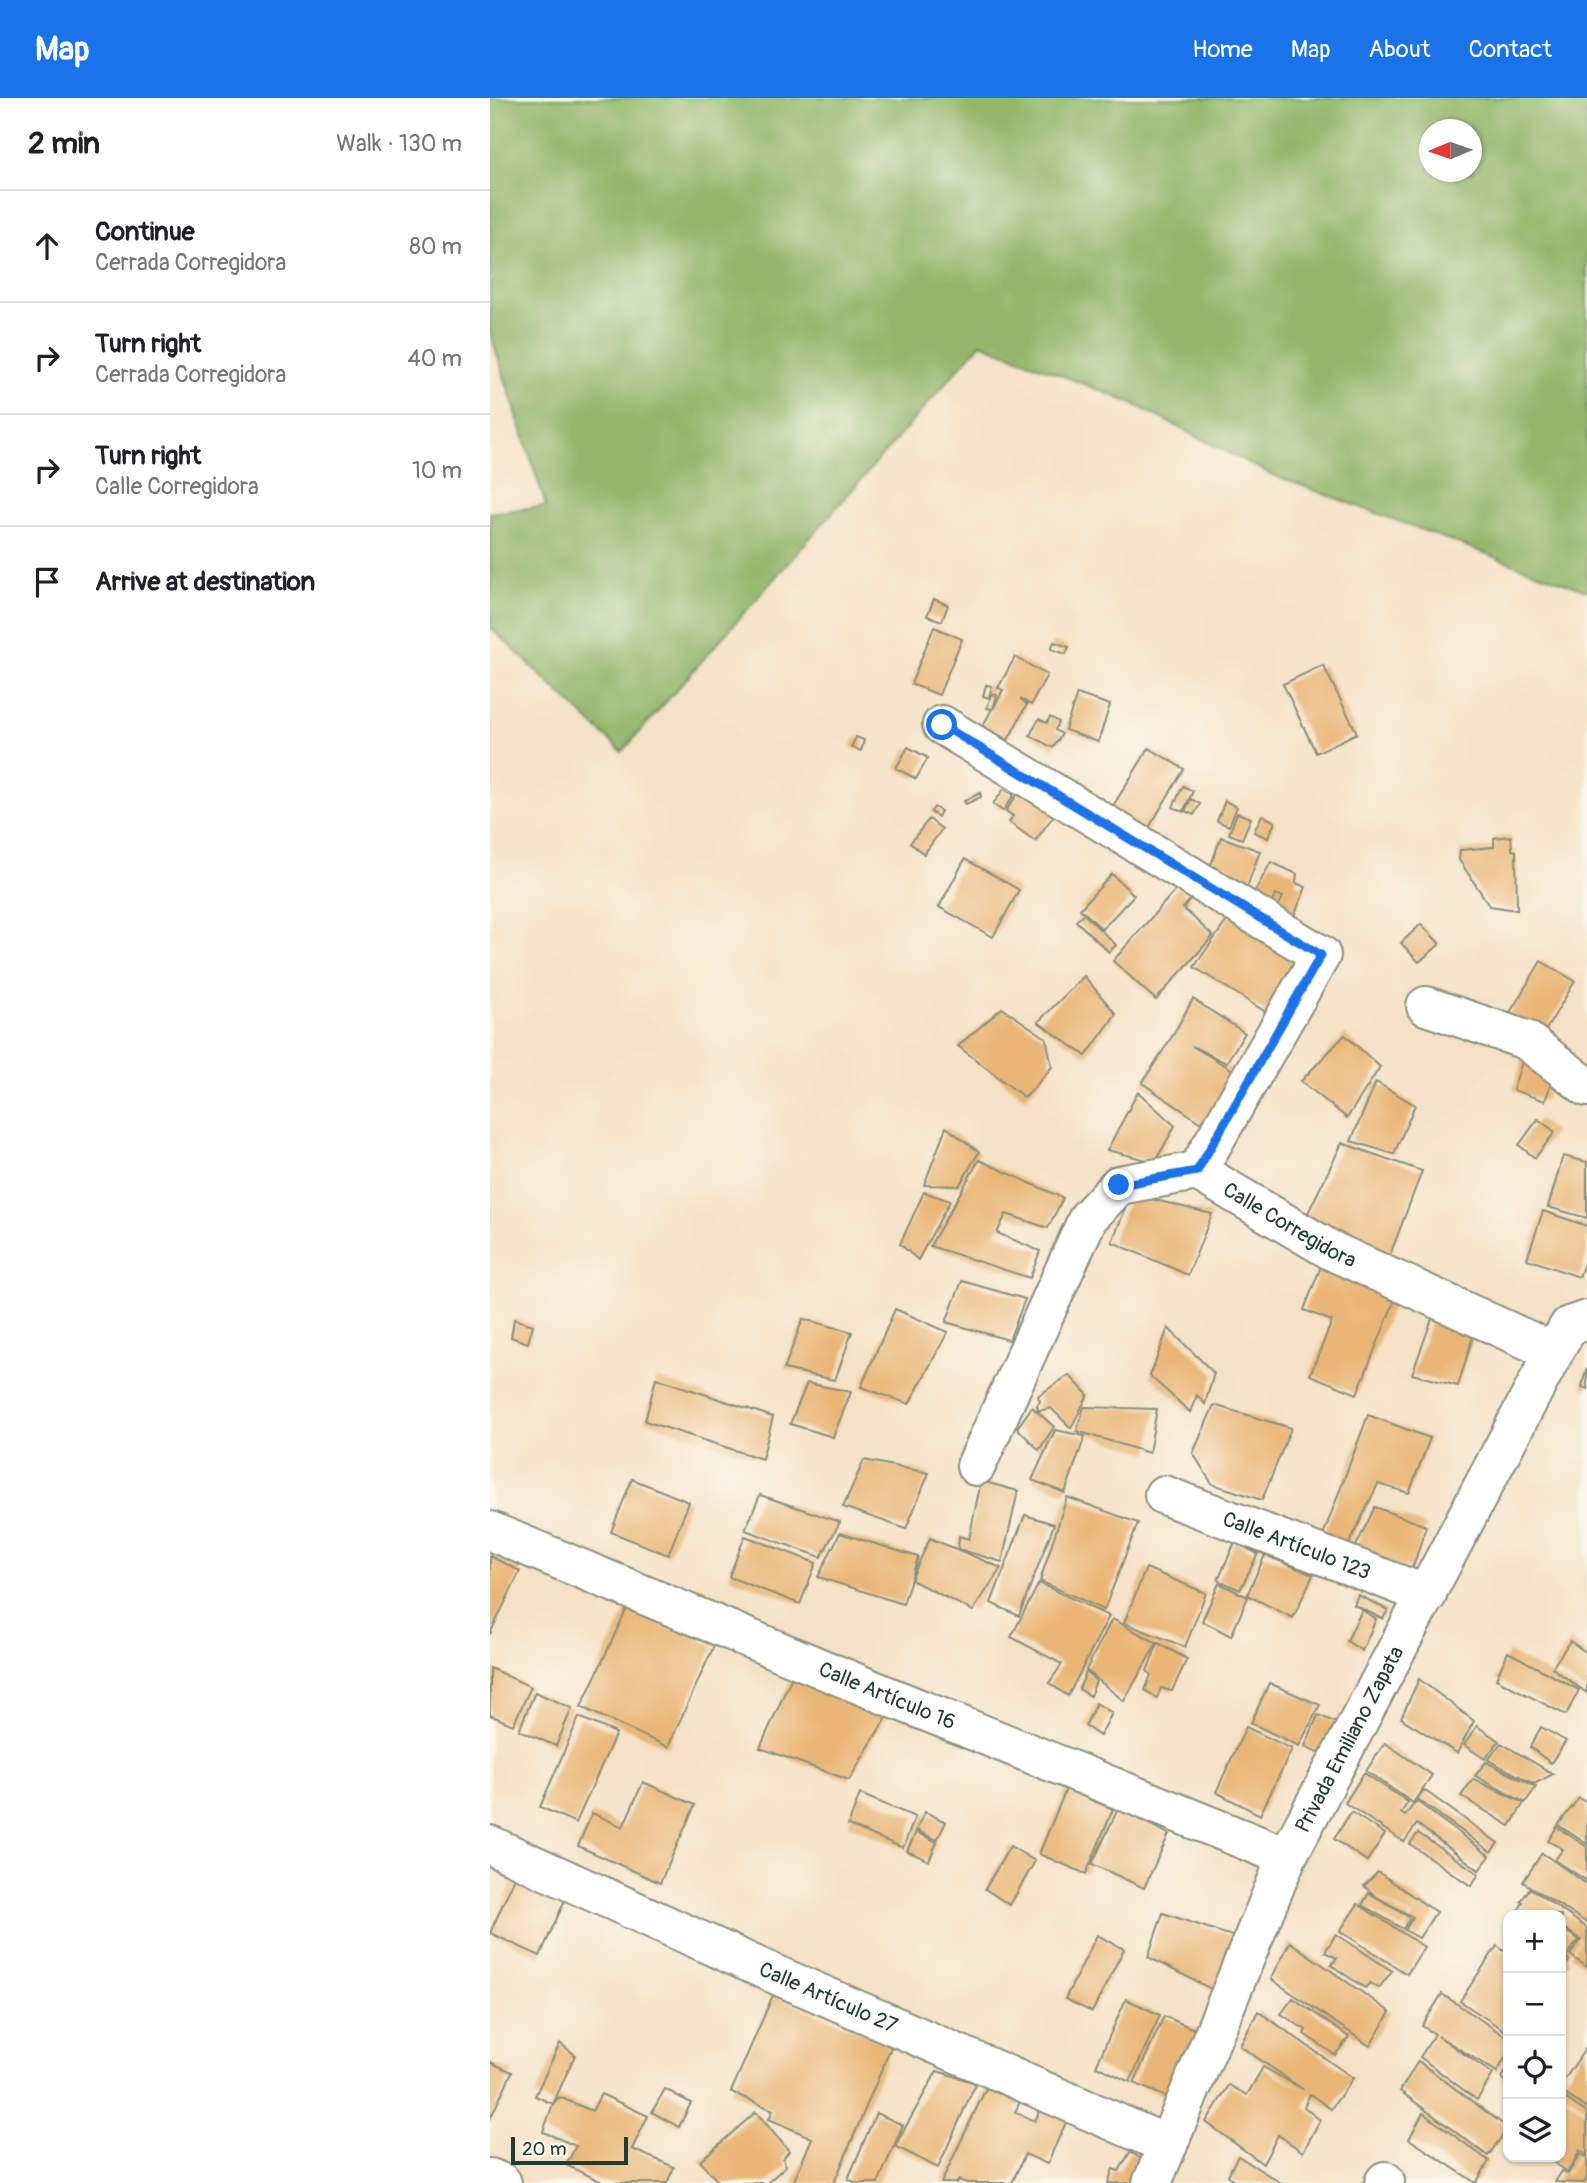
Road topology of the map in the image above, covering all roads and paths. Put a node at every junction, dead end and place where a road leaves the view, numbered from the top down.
1 (942, 725) dead end
2 (1426, 1006) dead end
3 (1587, 1087) edge
4 (1197, 1171) junction
5 (1587, 1320) edge
6 (1554, 1352) junction
7 (976, 1466) dead end
8 (1164, 1496) dead end
9 (490, 1531) edge
10 (1427, 1595) junction
11 (490, 1845) edge
12 (1287, 1857) junction
13 (1168, 2146) junction
14 (490, 2178) edge
15 (502, 2183) edge
16 (1152, 2183) edge

1 - 4 street
2 - 3 street
4 - 6 street, Calle Corregidora
4 - 7 street
5 - 6 street, Privada Emiliano Zapata
6 - 10 street, Privada Emiliano Zapata
8 - 10 street, Calle Artículo 123
9 - 12 street, Calle Artículo 16
10 - 12 street, Privada Emiliano Zapata
11 - 13 street, Calle Artículo 27
12 - 13 street, Privada Emiliano Zapata
13 - 16 street, Privada Emiliano Zapata
14 - 15 street

